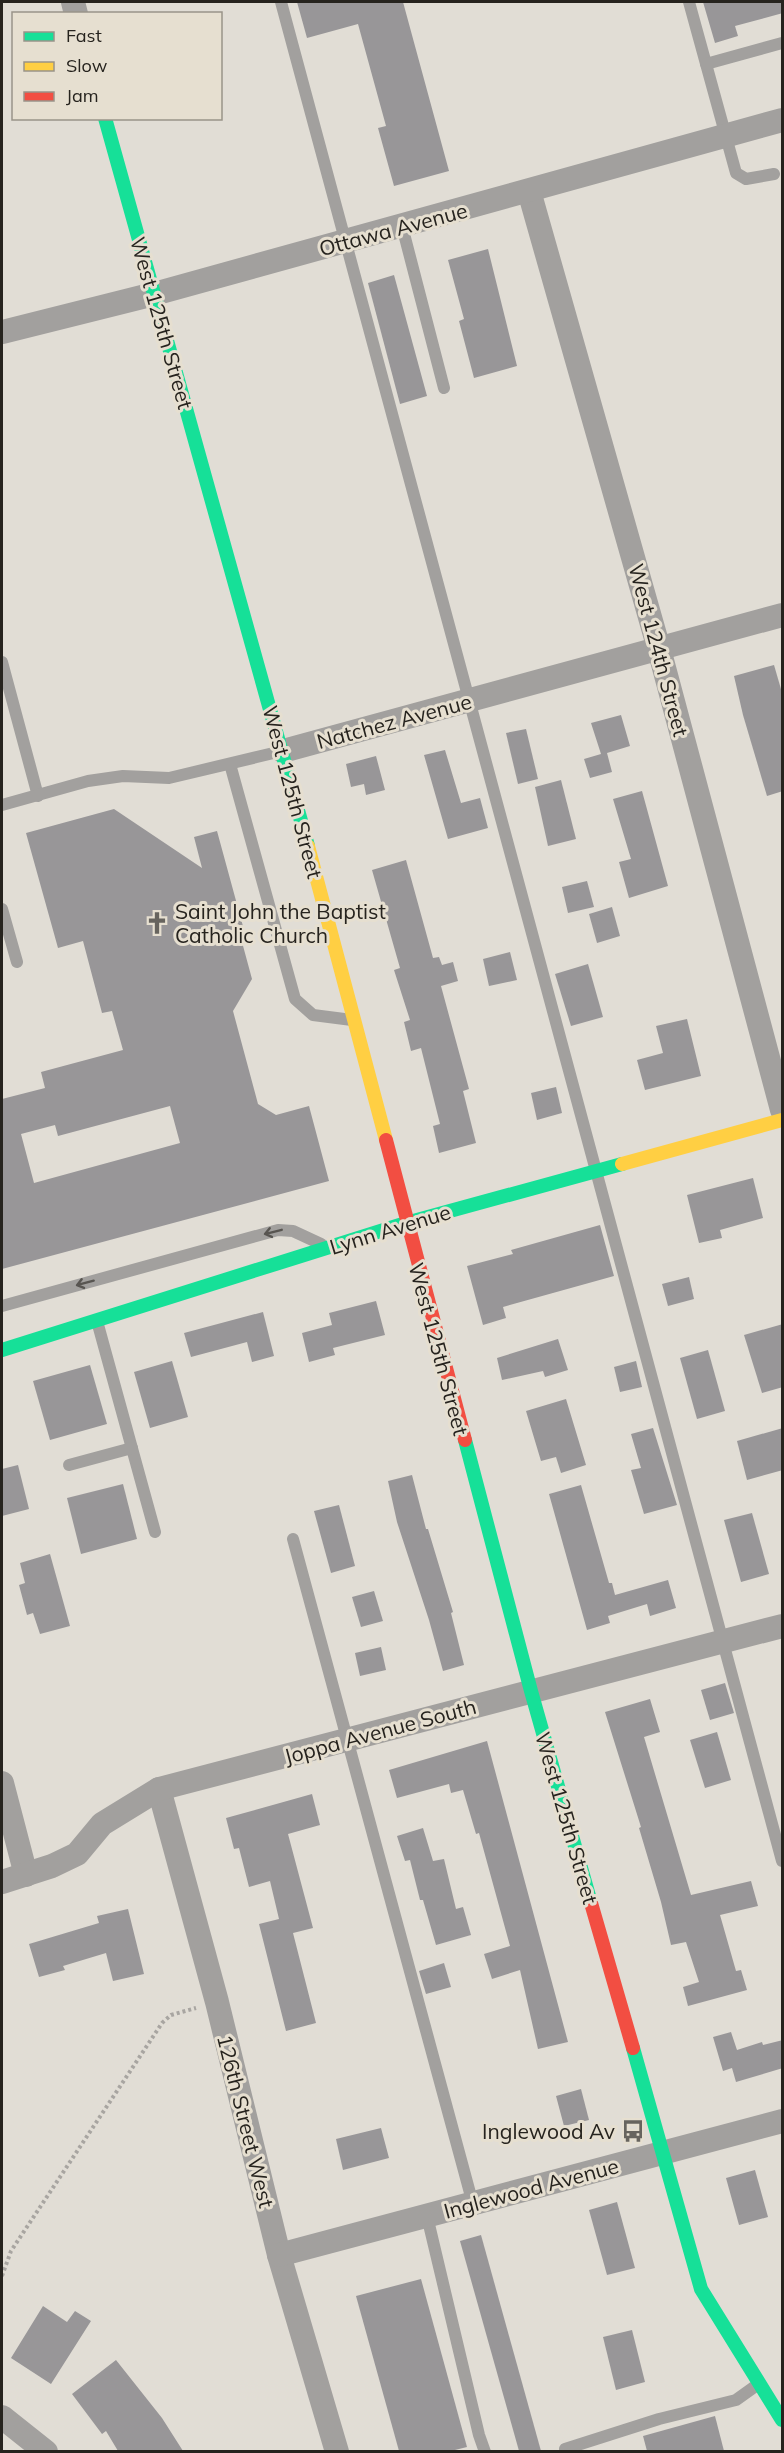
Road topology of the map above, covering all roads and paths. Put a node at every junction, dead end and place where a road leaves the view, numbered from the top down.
1 (280, 2) edge
2 (689, 2) edge
3 (783, 43) edge
4 (706, 64) junction
5 (106, 120) edge
6 (783, 120) edge
7 (725, 136) junction
8 (774, 174) dead end
9 (530, 191) junction
10 (402, 226) junction
11 (346, 242) junction
12 (154, 294) junction
13 (2, 332) edge
14 (444, 388) dead end
15 (783, 615) edge
16 (659, 649) junction
17 (2, 662) edge
18 (471, 701) junction
19 (283, 751) junction
20 (230, 764) junction
21 (38, 796) junction
22 (2, 806) edge
23 (2, 909) edge
24 (17, 962) dead end
25 (354, 1020) junction
26 (783, 1110) edge
27 (783, 1120) edge
28 (597, 1171) junction
29 (406, 1223) junction
30 (327, 1248) junction
31 (2, 1306) edge
32 (96, 1320) junction
33 (2, 1350) edge
34 (132, 1448) junction
35 (69, 1465) dead end
36 (156, 1532) dead end
37 (293, 1539) dead end
38 (783, 1626) edge
39 (724, 1641) junction
40 (531, 1691) junction
41 (346, 1740) junction
42 (2, 1783) edge
43 (159, 1789) junction
44 (783, 1861) edge
45 (26, 1875) junction
46 (2, 1882) edge
47 (217, 2002) junction
48 (783, 2121) edge
49 (661, 2152) junction
50 (472, 2205) junction
51 (427, 2216) junction
52 (279, 2255) junction
53 (2, 2276) edge
54 (758, 2384) junction
55 (2, 2417) edge
56 (783, 2420) edge
57 (565, 2450) dead end
58 (46, 2451) edge
59 (337, 2451) edge
60 (485, 2451) edge

1 - 11 lane
2 - 4 lane
3 - 4 lane
4 - 7 lane
5 - 12 street, West 125th Street
6 - 7 street, Ottawa Avenue
7 - 8 lane
7 - 9 street, Ottawa Avenue
9 - 10 street, Ottawa Avenue
9 - 16 street, West 124th Street
10 - 11 street, Ottawa Avenue
10 - 14 lane
11 - 12 street, Ottawa Avenue
11 - 18 lane
12 - 13 street, Ottawa Avenue
12 - 19 street, West 125th Street
15 - 16 street, Natchez Avenue
16 - 18 street, Natchez Avenue
16 - 26 street, West 124th Street
17 - 21 lane
18 - 19 street, Natchez Avenue
18 - 28 lane
19 - 20 lane, Natchez Avenue
19 - 25 street, West 125th Street
20 - 21 lane, Natchez Avenue
20 - 25 lane
21 - 22 lane, Natchez Avenue
23 - 24 lane
25 - 29 street, West 125th Street
27 - 28 street, Lynn Avenue
28 - 29 street, Lynn Avenue
28 - 39 lane
29 - 30 street, Lynn Avenue
29 - 40 street, West 125th Street
30 -> 31 lane
30 - 32 street, Lynn Avenue
32 - 33 street, Lynn Avenue
32 - 34 lane
34 - 35 lane
34 - 36 lane
37 - 41 lane
38 - 39 street, Joppa Avenue South
39 - 40 street, Joppa Avenue South
39 - 44 lane
40 - 41 street, Joppa Avenue South
40 - 49 street, West 125th Street
41 - 43 street, Joppa Avenue South
41 - 50 lane
42 - 45 street
43 - 45 street, Joppa Avenue South
43 - 47 street, 126th Street West
45 - 46 street, Joppa Avenue South
47 - 52 street, 126th Street West
47 - 53 path
48 - 49 street, Inglewood Avenue
49 - 50 street, Inglewood Avenue
49 - 54 street, West 125th Street
50 - 51 street, Inglewood Avenue
51 - 52 street, Inglewood Avenue
51 - 60 lane
52 - 59 street, 126th Street West
54 - 56 street, West 125th Street
54 - 57 lane
55 - 58 street

